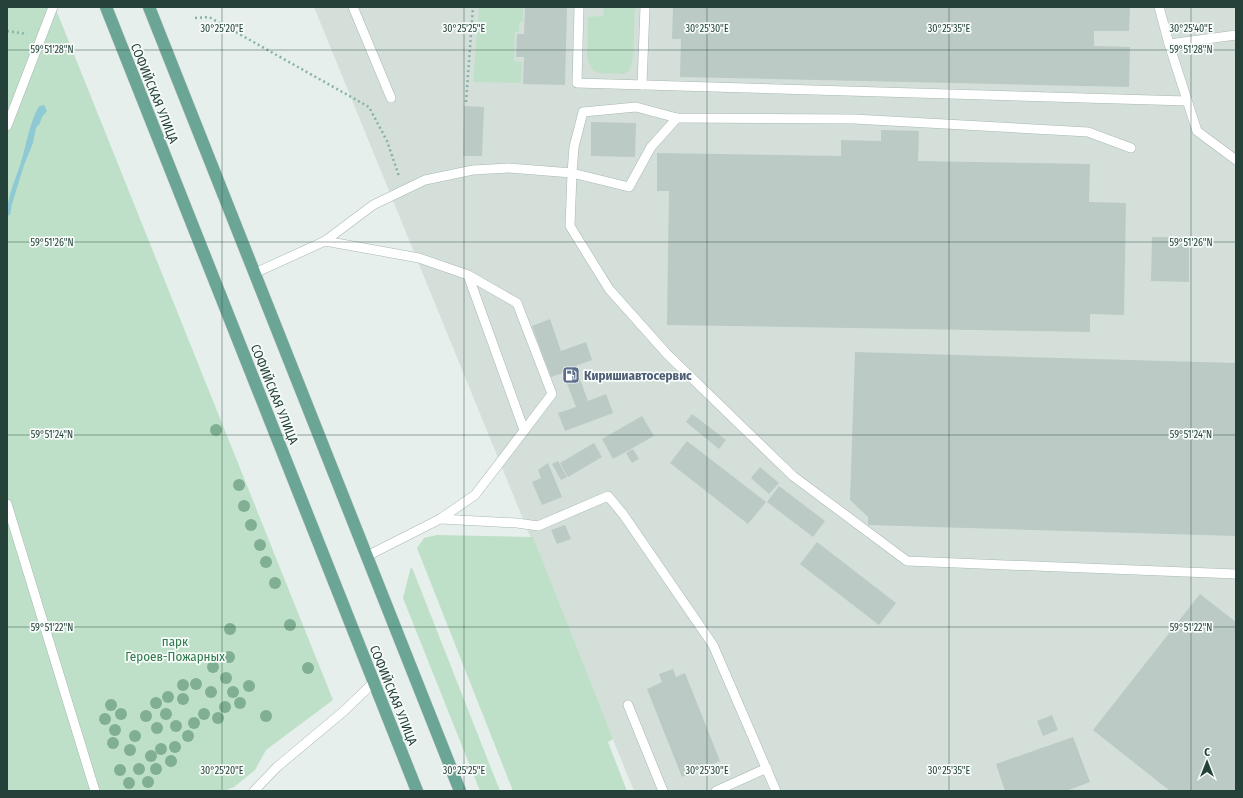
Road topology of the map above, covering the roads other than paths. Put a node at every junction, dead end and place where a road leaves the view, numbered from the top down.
1 (53, 7) edge
2 (106, 7) edge
3 (149, 7) edge
4 (353, 7) edge
5 (579, 7) edge
6 (645, 7) edge
7 (1159, 7) edge
8 (1236, 35) edge
9 (1169, 44) junction
10 (642, 86) junction
11 (391, 98) dead end
12 (1187, 101) junction
13 (676, 118) junction
14 (7, 126) edge
15 (1131, 148) dead end
16 (1236, 160) edge
17 (572, 174) junction
18 (324, 241) junction
19 (255, 273) junction
20 (468, 275) junction
21 (524, 430) junction
22 (7, 504) edge
23 (440, 519) junction
24 (367, 556) junction
25 (1236, 574) edge
26 (374, 682) junction
27 (628, 705) dead end
28 (767, 768) junction
29 (95, 791) edge
30 (254, 791) edge
31 (417, 791) edge
32 (460, 791) edge
33 (663, 791) edge
34 (716, 791) edge
35 (776, 791) edge

1 - 14 lane
2 - 26 main road, СОФИЙСКАЯ УЛИЦА
3 - 19 main road, СОФИЙСКАЯ УЛИЦА
4 - 11 lane
5 - 10 lane
6 - 10 lane
7 - 9 lane
8 - 9 lane
9 - 12 lane
10 - 12 lane
12 - 16 lane
13 - 15 lane
13 - 17 lane
13 - 17 lane
17 - 18 lane
17 - 25 lane
18 - 19 lane
18 - 20 lane
19 - 24 main road, СОФИЙСКАЯ УЛИЦА
20 - 21 lane
20 - 21 lane
21 - 23 lane
22 - 29 lane
23 - 24 lane
23 - 28 lane
24 - 32 main road, СОФИЙСКАЯ УЛИЦА
26 - 30 lane
26 - 31 main road, СОФИЙСКАЯ УЛИЦА
27 - 33 lane
28 - 34 lane
28 - 35 lane

